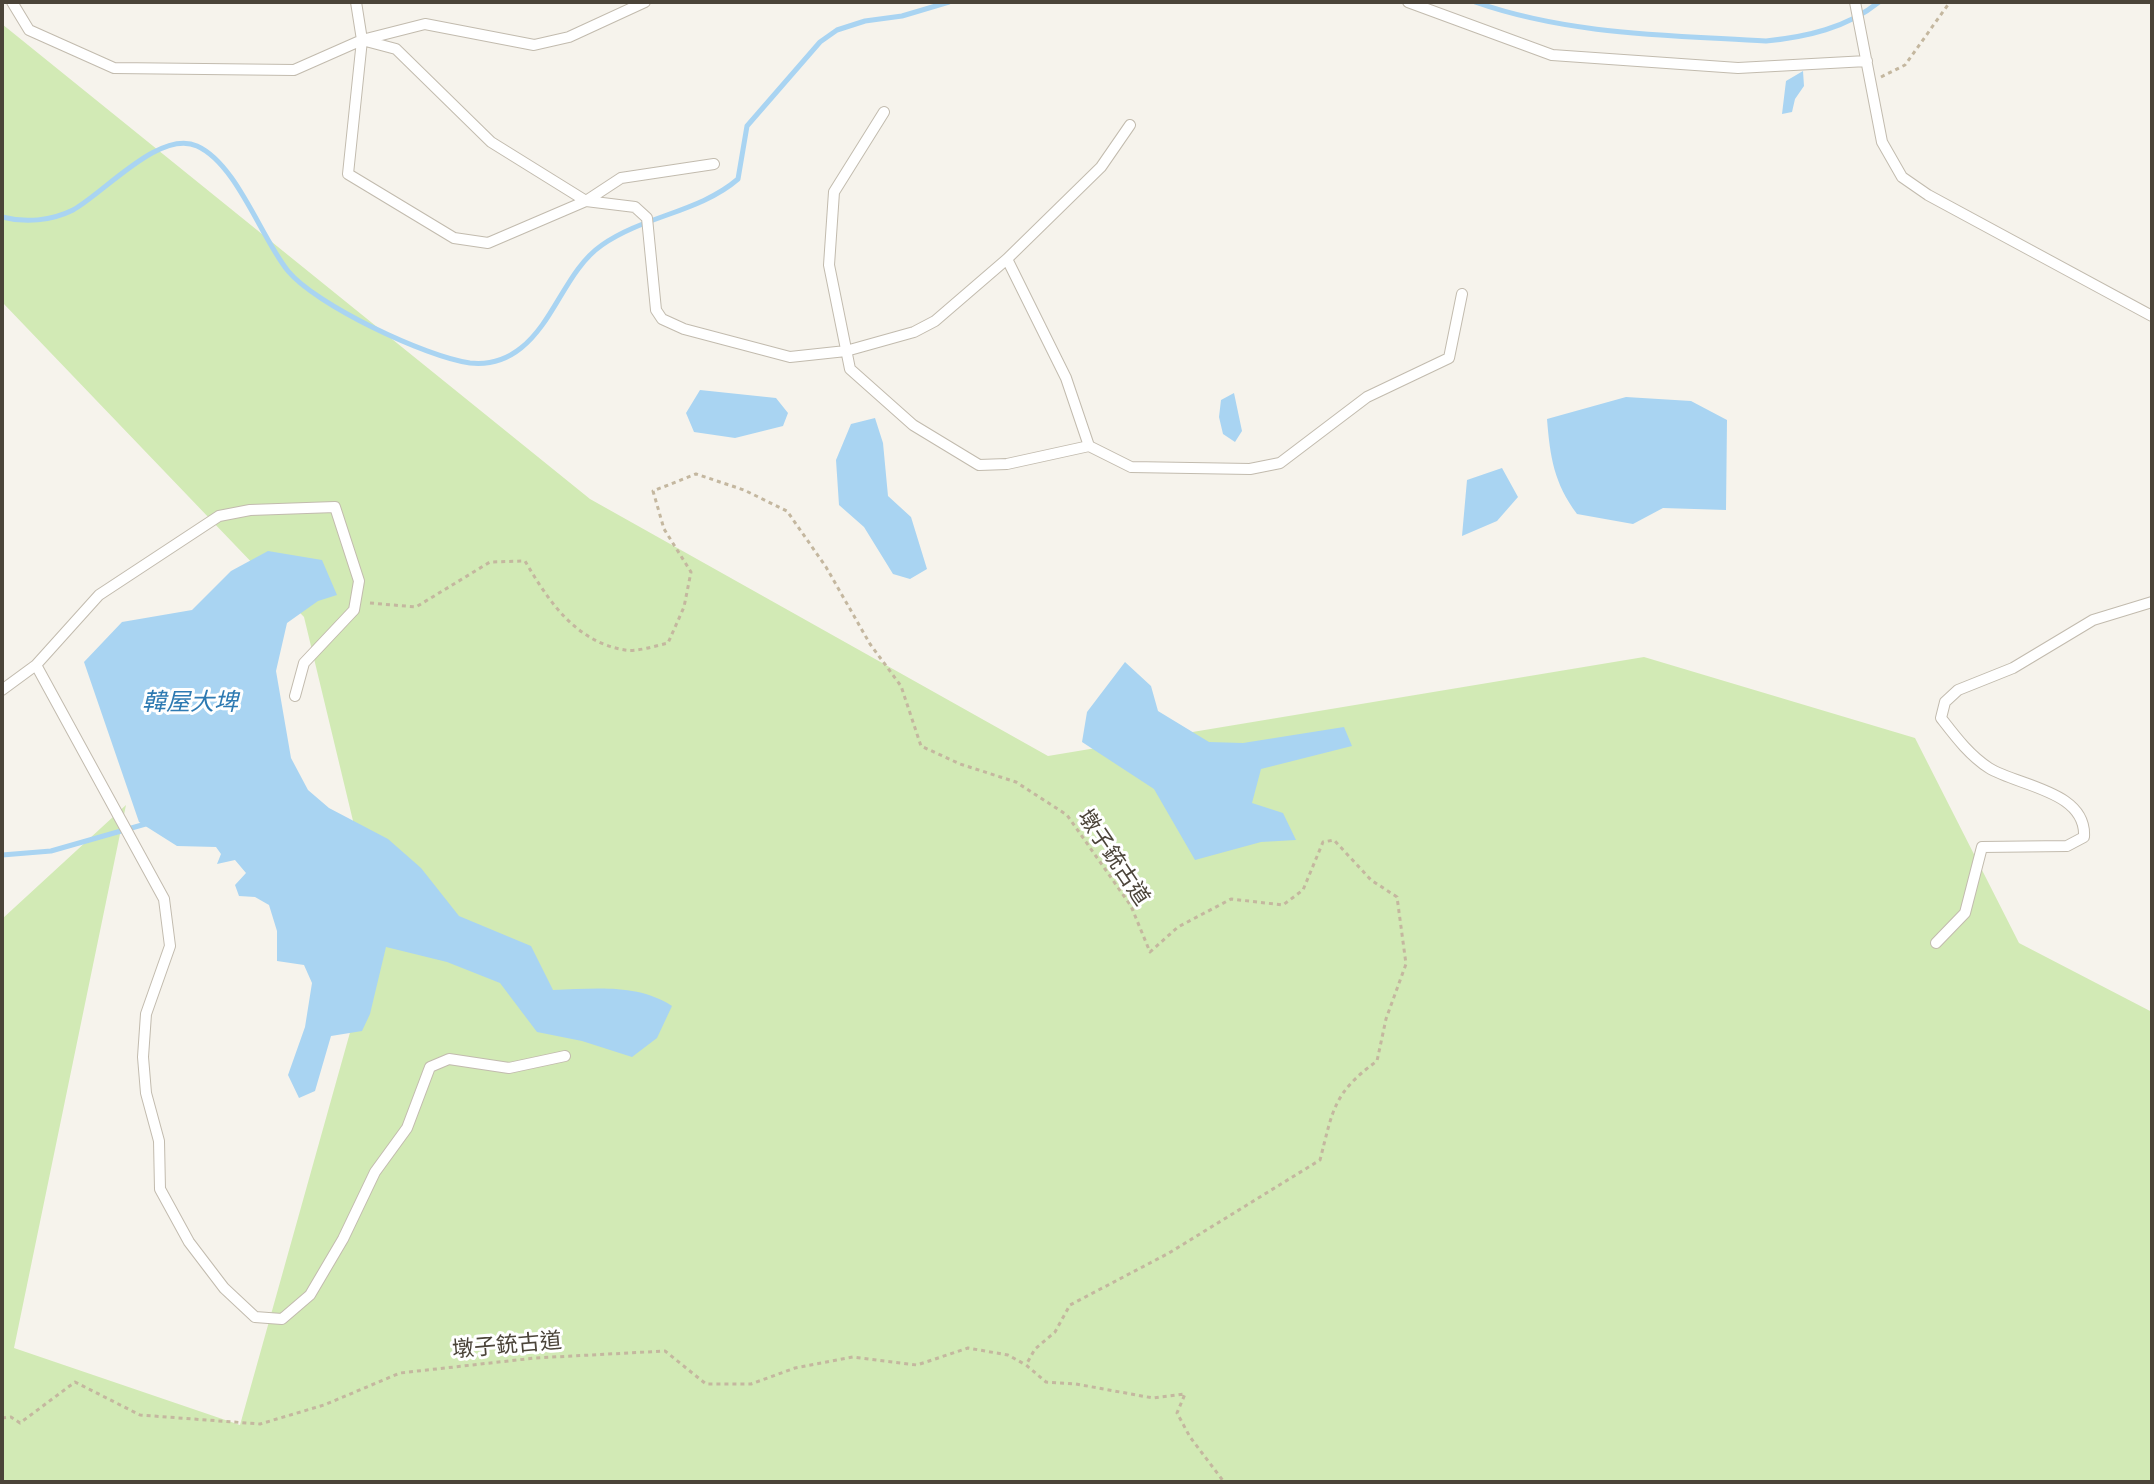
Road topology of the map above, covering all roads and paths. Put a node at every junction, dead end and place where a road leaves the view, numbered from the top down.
1 (12, 2) edge
2 (356, 2) edge
3 (645, 2) edge
4 (1408, 2) edge
5 (1950, 2) edge
6 (1856, 4) edge
7 (362, 40) junction
8 (1867, 61) junction
9 (1870, 80) junction
10 (884, 112) dead end
11 (1130, 125) dead end
12 (714, 164) dead end
13 (586, 201) junction
14 (1007, 259) junction
15 (1462, 294) dead end
16 (2152, 316) edge
17 (846, 351) junction
18 (1089, 446) junction
19 (356, 601) junction
20 (2152, 602) edge
21 (36, 665) junction
22 (2, 690) edge
23 (295, 696) dead end
24 (1936, 943) dead end
25 (565, 1056) dead end
26 (1026, 1365) junction
27 (2, 1418) edge
28 (1224, 1482) edge

1 - 7 lane
2 - 7 lane
3 - 7 lane
4 - 8 lane
5 - 9 path
6 - 8 lane
7 - 13 lane
7 - 13 lane
8 - 9 lane
9 - 16 lane
10 - 17 lane
11 - 14 lane
12 - 13 lane
13 - 17 lane
14 - 17 lane
14 - 18 lane
15 - 18 lane
17 - 18 lane
19 - 21 lane
19 - 23 lane
19 - 26 path, 墩子銃古道
20 - 24 lane
21 - 22 lane
21 - 25 lane
26 - 27 path, 墩子銃古道
26 - 28 path, 墩子銃古道

